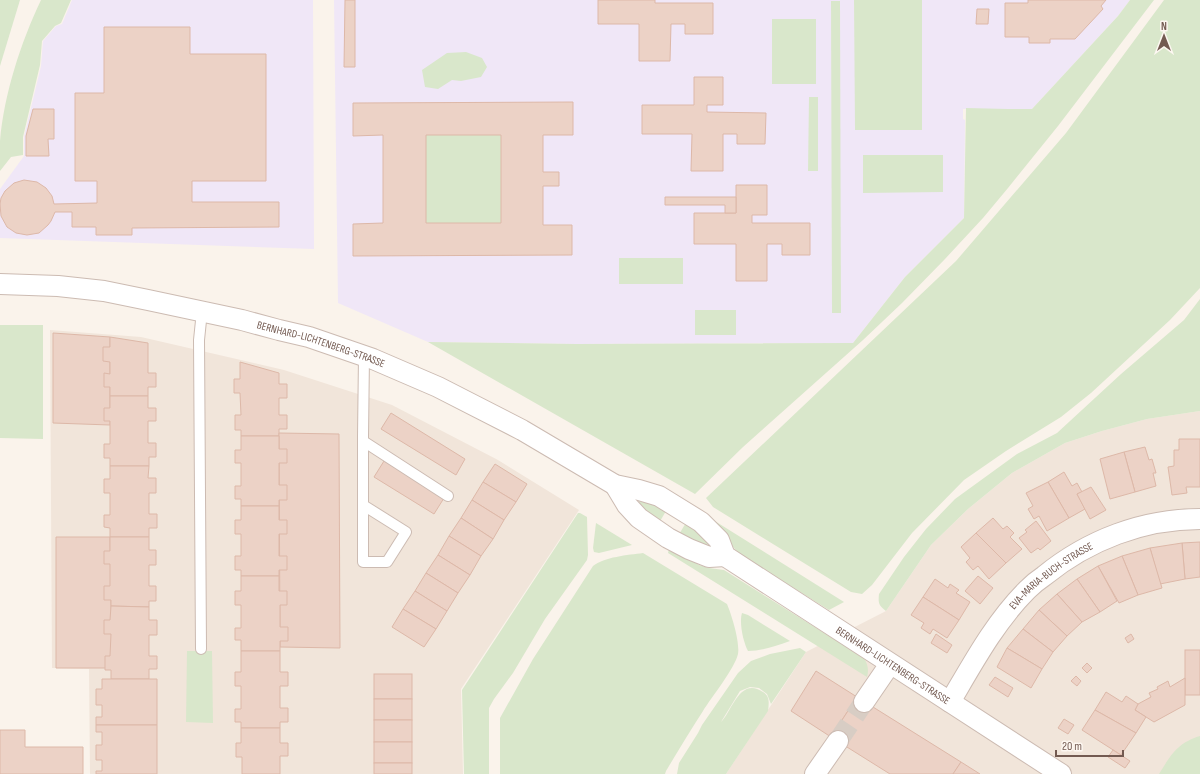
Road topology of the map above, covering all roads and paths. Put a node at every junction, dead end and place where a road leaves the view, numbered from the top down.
1 (0, 284) edge
2 (202, 311) junction
3 (364, 356) junction
4 (363, 442) junction
5 (615, 485) junction
6 (448, 496) dead end
7 (363, 505) junction
8 (1200, 519) edge
9 (725, 556) junction
10 (201, 649) dead end
11 (890, 664) junction
12 (864, 702) tunnel mouth
13 (950, 702) junction
14 (838, 741) tunnel mouth
15 (815, 774) edge
16 (1061, 774) edge

1 - 2 street, BERNHARD-LICHTENBERG-STRASSE
2 - 3 street, BERNHARD-LICHTENBERG-STRASSE
2 - 10 lane
3 - 4 lane
3 - 5 street, BERNHARD-LICHTENBERG-STRASSE
4 - 6 lane
4 - 7 lane
5 - 9 street, BERNHARD-LICHTENBERG-STRASSE
5 - 9 street, BERNHARD-LICHTENBERG-STRASSE
7 - 7 lane
8 - 13 street, EVA-MARIA-BUCH-STRASSE
9 - 11 street, BERNHARD-LICHTENBERG-STRASSE
11 - 12 street
11 - 13 street, BERNHARD-LICHTENBERG-STRASSE
13 - 16 street, BERNHARD-LICHTENBERG-STRASSE
14 - 15 street

